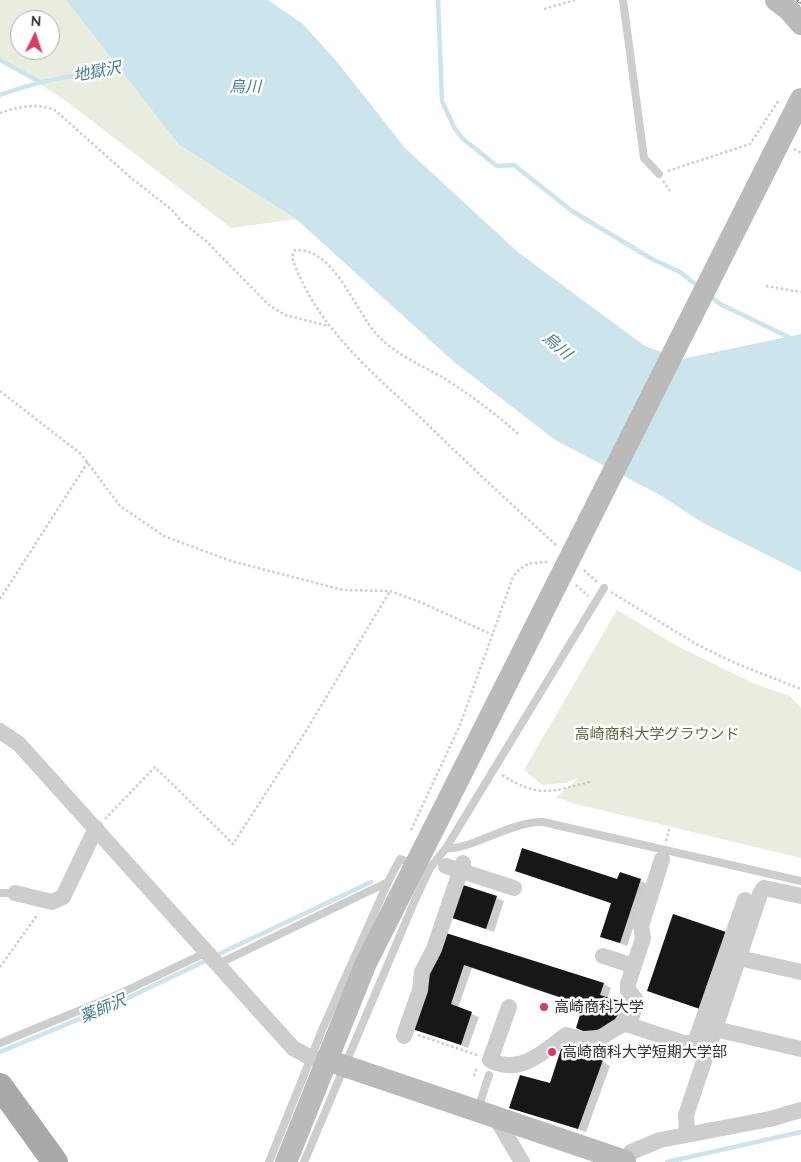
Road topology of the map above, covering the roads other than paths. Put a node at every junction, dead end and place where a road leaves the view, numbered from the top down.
1 (623, 0) edge
2 (776, 0) edge
3 (801, 24) edge
4 (792, 97) edge
5 (658, 174) road end
6 (604, 588) road end
7 (0, 731) edge
8 (96, 828) junction
9 (446, 848) junction
10 (663, 854) junction
11 (443, 867) junction
12 (801, 881) edge
13 (388, 882) junction
14 (514, 888) dead end
15 (8, 893) edge
16 (801, 896) edge
17 (745, 900) dead end
18 (603, 956) dead end
19 (213, 958) junction
20 (739, 958) junction
21 (634, 966) junction
22 (801, 972) edge
23 (509, 1007) dead end
24 (630, 1024) junction
25 (716, 1029) junction
26 (405, 1033) road end
27 (0, 1043) edge
28 (801, 1049) edge
29 (327, 1061) junction
30 (489, 1068) junction
31 (0, 1088) edge
32 (801, 1110) edge
33 (486, 1115) junction
34 (687, 1134) junction
35 (55, 1162) edge
36 (269, 1162) edge
37 (286, 1162) edge
38 (304, 1162) edge
39 (522, 1162) edge
40 (626, 1162) edge

1 - 5 lane
2 - 3 street
4 - 11 street
6 - 9 lane
7 - 8 street
8 - 15 street
8 - 19 street
9 - 10 lane
9 - 11 lane
10 - 12 lane
10 - 21 street
11 - 13 lane
11 - 14 street
11 - 26 street
11 - 29 street
13 - 19 lane
13 - 29 lane
16 - 20 street
17 - 24 street
18 - 21 street
19 - 27 lane
19 - 29 street
20 - 22 street
20 - 25 street
21 - 24 street
23 - 30 street
24 - 30 street
25 - 28 street
25 - 34 street
29 - 33 street
29 - 36 lane
29 - 37 street
29 - 38 lane
30 - 33 lane
31 - 35 main road
32 - 34 street
33 - 39 street
33 - 40 street
34 - 40 street

